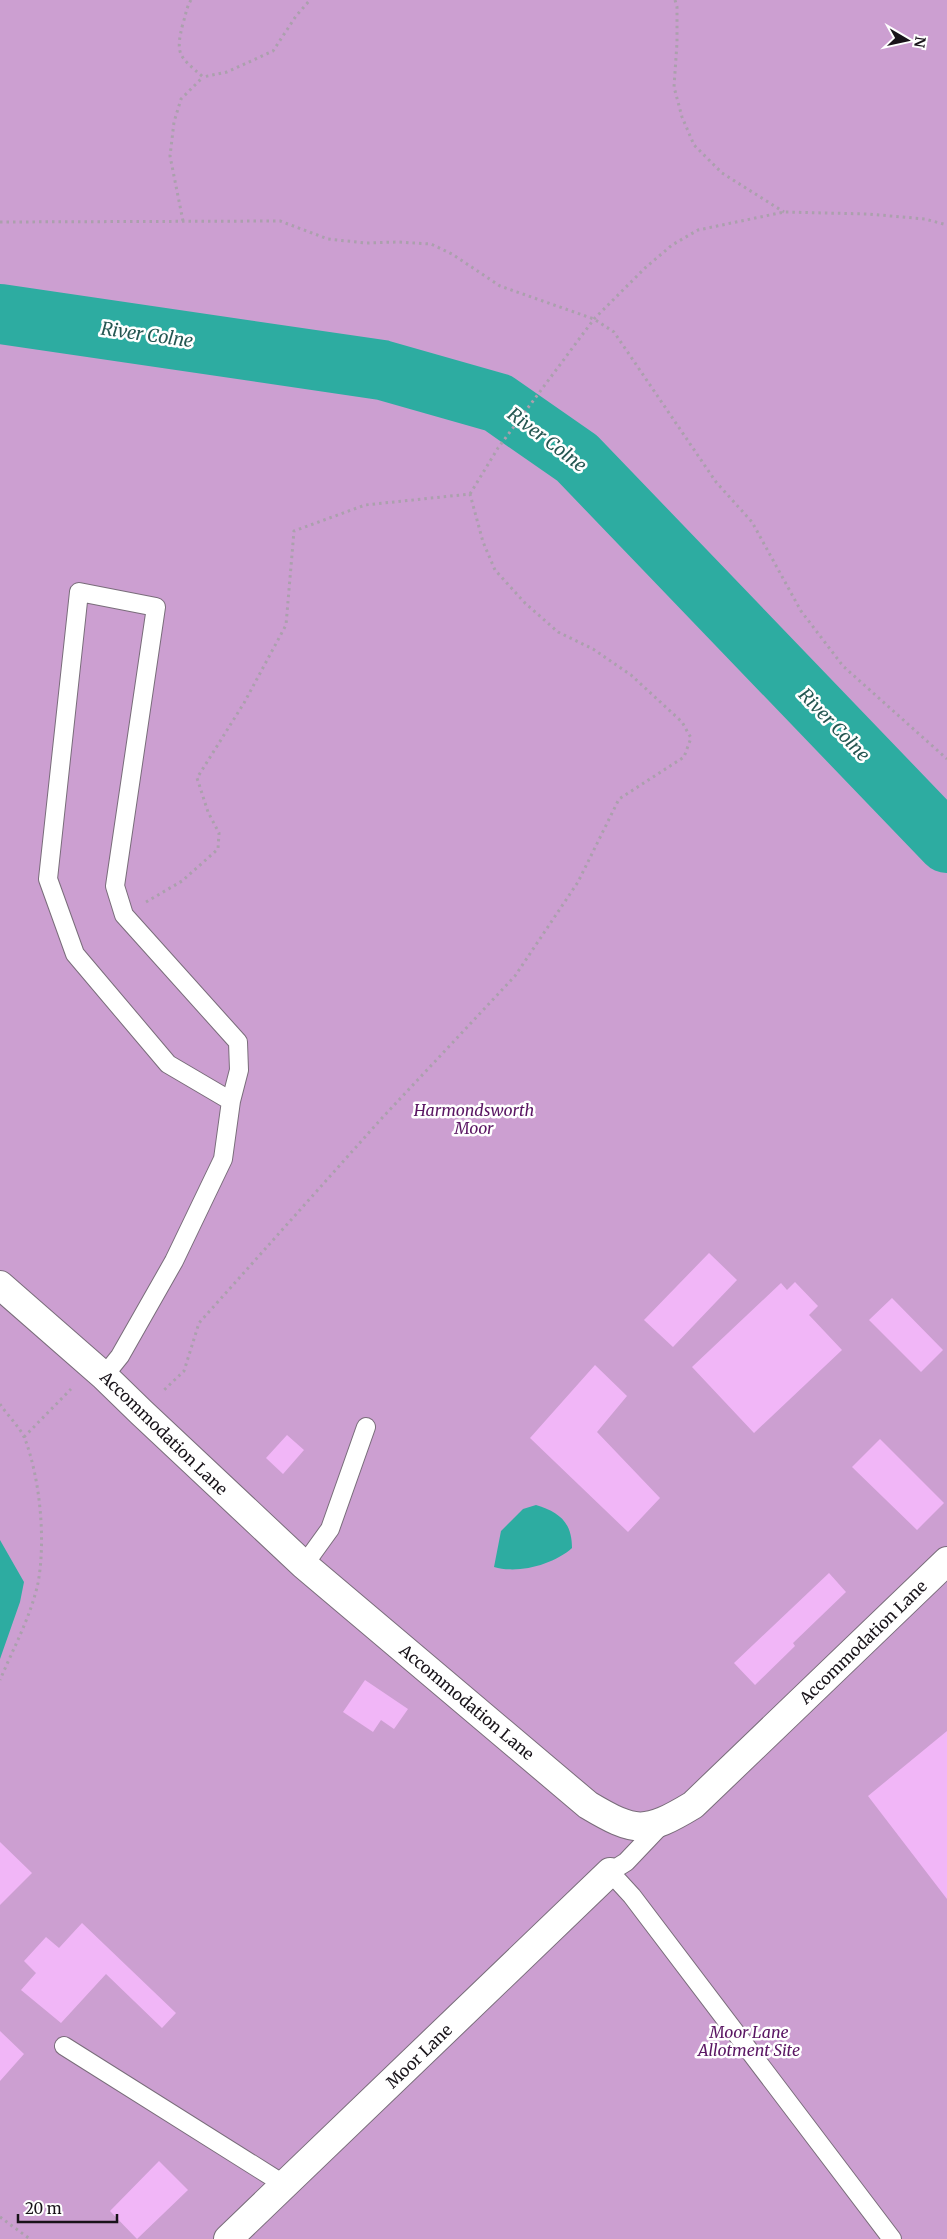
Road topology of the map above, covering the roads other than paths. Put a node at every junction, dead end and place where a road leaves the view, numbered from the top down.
1 (231, 1101) junction
2 (0, 1285) edge
3 (104, 1376) junction
4 (366, 1428) dead end
5 (947, 1561) edge
6 (304, 1564) junction
7 (664, 1822) junction
8 (610, 1872) junction
9 (64, 2046) dead end
10 (285, 2185) junction
11 (228, 2239) edge
12 (892, 2239) edge

1 - 1 lane
1 - 3 lane
2 - 3 street, Accommodation Lane
3 - 6 street, Accommodation Lane
4 - 6 lane
5 - 7 street, Accommodation Lane
6 - 7 street, Accommodation Lane
7 - 8 lane
8 - 10 street, Moor Lane
8 - 12 lane
9 - 10 lane
10 - 11 street, Moor Lane

